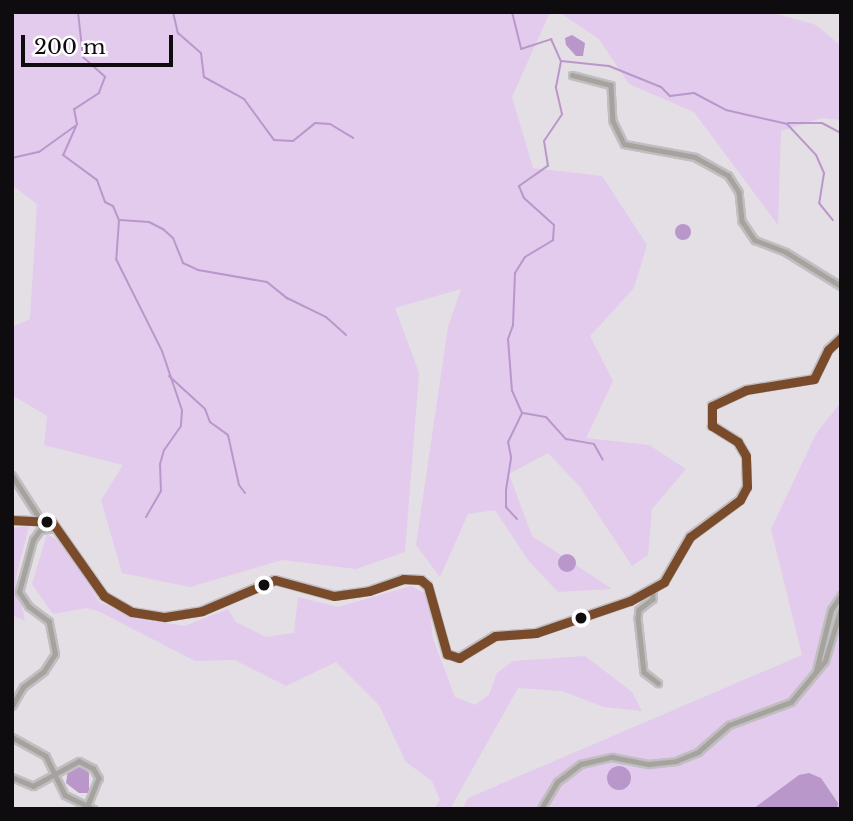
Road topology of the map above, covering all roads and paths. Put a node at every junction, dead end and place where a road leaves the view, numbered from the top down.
1 (572, 75) dead end
2 (841, 286) edge
3 (841, 338) edge
4 (12, 475) edge
5 (12, 520) edge
6 (41, 520) junction
7 (57, 528) junction
8 (653, 589) junction
9 (841, 594) edge
10 (841, 608) edge
11 (816, 675) junction
12 (658, 684) dead end
13 (12, 706) edge
14 (12, 737) edge
15 (54, 773) junction
16 (12, 777) edge
17 (88, 805) junction
18 (94, 809) edge
19 (541, 809) edge

1 - 2 street
3 - 8 street
4 - 6 street
5 - 6 street
6 - 7 street
7 - 8 street
7 - 13 street
8 - 12 street
9 - 11 street
10 - 11 street
11 - 19 street
14 - 15 street
15 - 16 street
15 - 17 street
15 - 17 street
17 - 18 street

